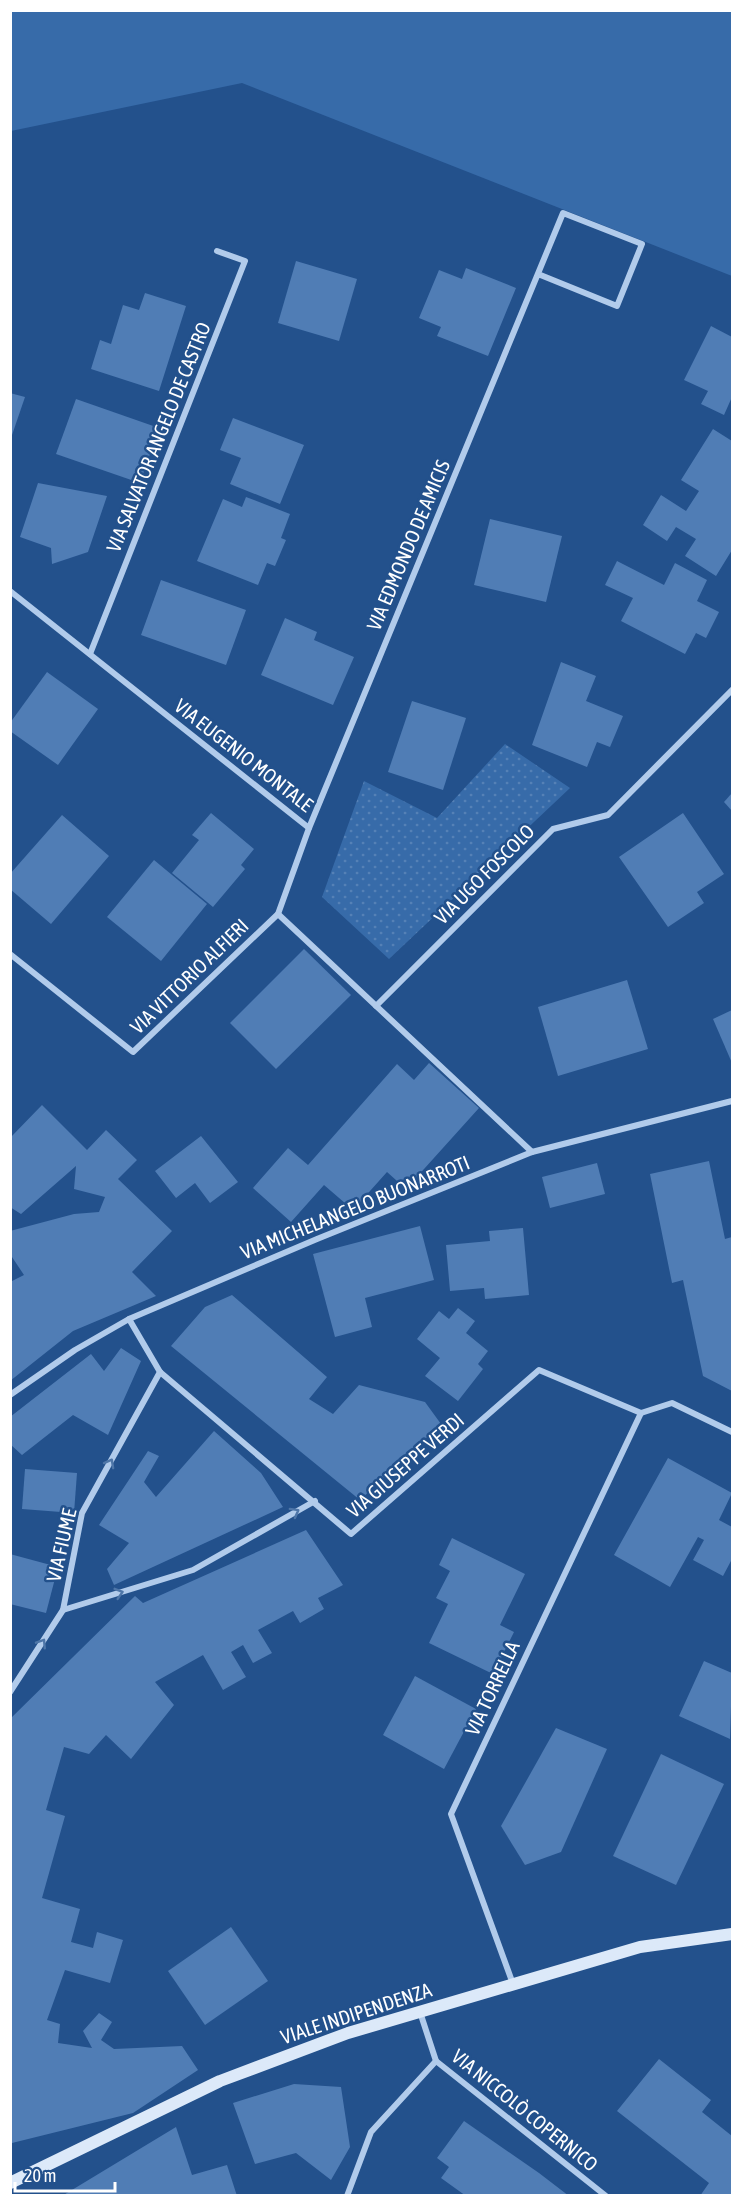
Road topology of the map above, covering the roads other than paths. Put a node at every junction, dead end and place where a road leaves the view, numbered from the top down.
1 (217, 251) dead end
2 (538, 274) junction
3 (10, 591) edge
4 (90, 654) junction
5 (732, 690) edge
6 (309, 828) junction
7 (278, 914) junction
8 (10, 954) edge
9 (376, 1006) junction
10 (732, 1101) edge
11 (532, 1152) junction
12 (129, 1319) junction
13 (160, 1372) junction
14 (10, 1395) edge
15 (640, 1413) junction
16 (732, 1432) edge
17 (315, 1501) junction
18 (63, 1610) junction
19 (10, 1692) edge
20 (732, 1934) edge
21 (513, 1984) junction
22 (420, 2012) junction
23 (436, 2061) junction
24 (10, 2183) edge
25 (347, 2196) edge
26 (606, 2196) edge

1 - 4 street, VIA SALVATOR ANGELO DE CASTRO
2 - 2 street, VIA EDMONDO DE AMICIS
2 - 6 street, VIA EDMONDO DE AMICIS
3 - 4 street, VIA EUGENIO MONTALE
4 - 6 street, VIA EUGENIO MONTALE
5 - 9 street, VIA UGO FOSCOLO
6 - 7 street, VIA EUGENIO MONTALE
7 - 8 street, VIA VITTORIO ALFIERI
7 - 9 street
9 - 11 street
10 - 11 street, VIA MICHELANGELO BUONARROTI
11 - 12 street, VIA MICHELANGELO BUONARROTI
12 - 13 street
12 - 14 street, VIA MICHELANGELO BUONARROTI
13 - 17 street
18 -> 13 street, VIA FIUME
15 - 16 street
15 - 17 street, VIA GIUSEPPE VERDI
15 - 21 street, VIA TORRELLA
18 -> 17 street, VIA GIUSEPPE VERDI
19 -> 18 street, VIA FIUME
20 - 21 main road, VIALE INDIPENDENZA
21 - 22 main road, VIALE INDIPENDENZA
22 - 23 street, VIA NICCOLÒ COPERNICO
22 - 24 main road, VIALE INDIPENDENZA
23 - 25 street
23 - 26 street, VIA NICCOLÒ COPERNICO

